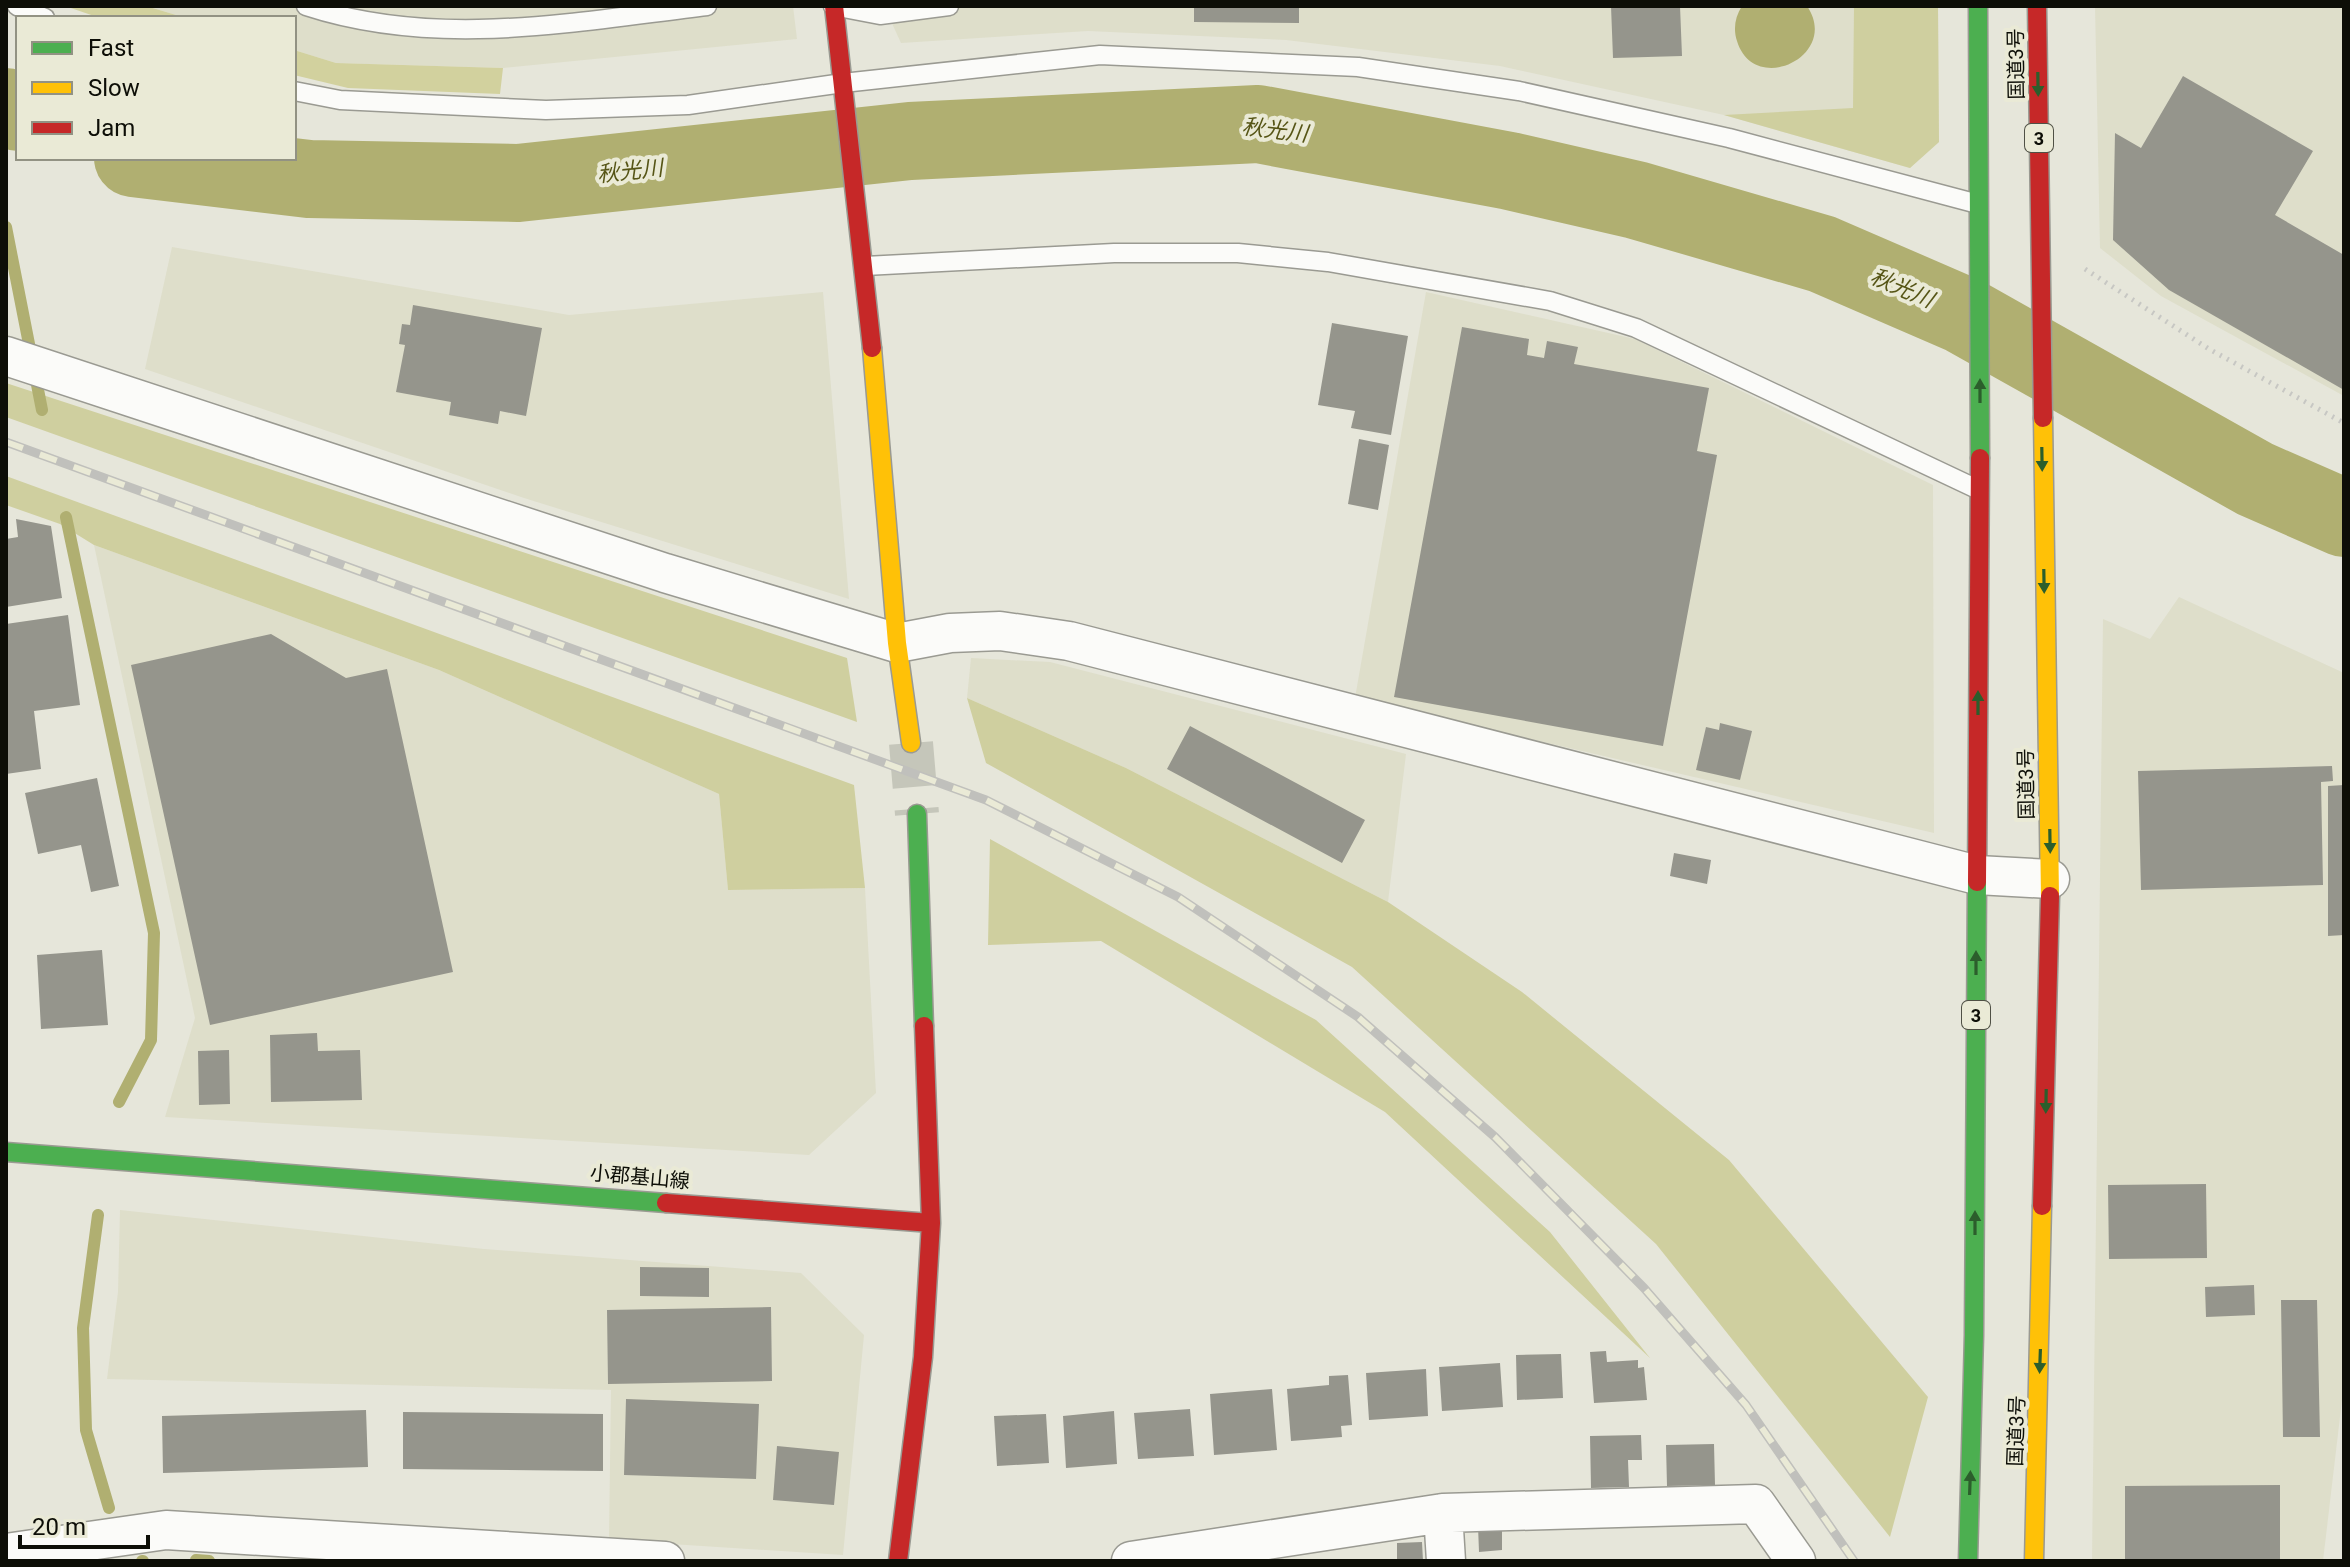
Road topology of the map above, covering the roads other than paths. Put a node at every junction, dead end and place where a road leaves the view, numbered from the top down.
1 (17, 6) edge
2 (306, 6) edge
3 (707, 6) edge
4 (833, 6) edge
5 (949, 6) edge
6 (1978, 6) edge
7 (2037, 6) edge
8 (40, 16) edge
9 (844, 90) junction
10 (296, 91) edge
11 (1980, 205) junction
12 (865, 266) junction
13 (6, 356) edge
14 (1980, 490) junction
15 (897, 643) junction
16 (911, 743) tunnel mouth
17 (917, 814) tunnel mouth
18 (1977, 875) junction
19 (2050, 879) junction
20 (6, 1152) edge
21 (931, 1223) junction
22 (1443, 1513) junction
23 (6, 1553) edge
24 (1195, 1556) edge
25 (665, 1561) edge
26 (898, 1561) edge
27 (1131, 1561) edge
28 (1446, 1561) edge
29 (1796, 1561) edge
30 (1968, 1561) edge
31 (2034, 1561) edge

1 - 8 lane
2 - 3 lane
4 - 5 lane
4 - 9 main road
6 - 11 main road, 国道3号 / 3
7 -> 19 main road, 国道3号 / 3
9 - 10 lane
9 - 11 lane
9 - 12 main road
14 -> 11 main road, 国道3号 / 3
12 - 14 lane
12 - 15 main road
13 - 15 street
18 -> 14 main road, 国道3号 / 3
15 - 16 main road
15 - 18 street
17 - 21 main road
18 - 19 street
30 -> 18 main road, 国道3号 / 3
19 -> 31 main road, 国道3号 / 3
20 - 21 main road, 小郡基山線
21 - 26 main road
22 - 24 street
22 - 28 street
22 - 29 street
23 - 25 street
24 - 27 street

